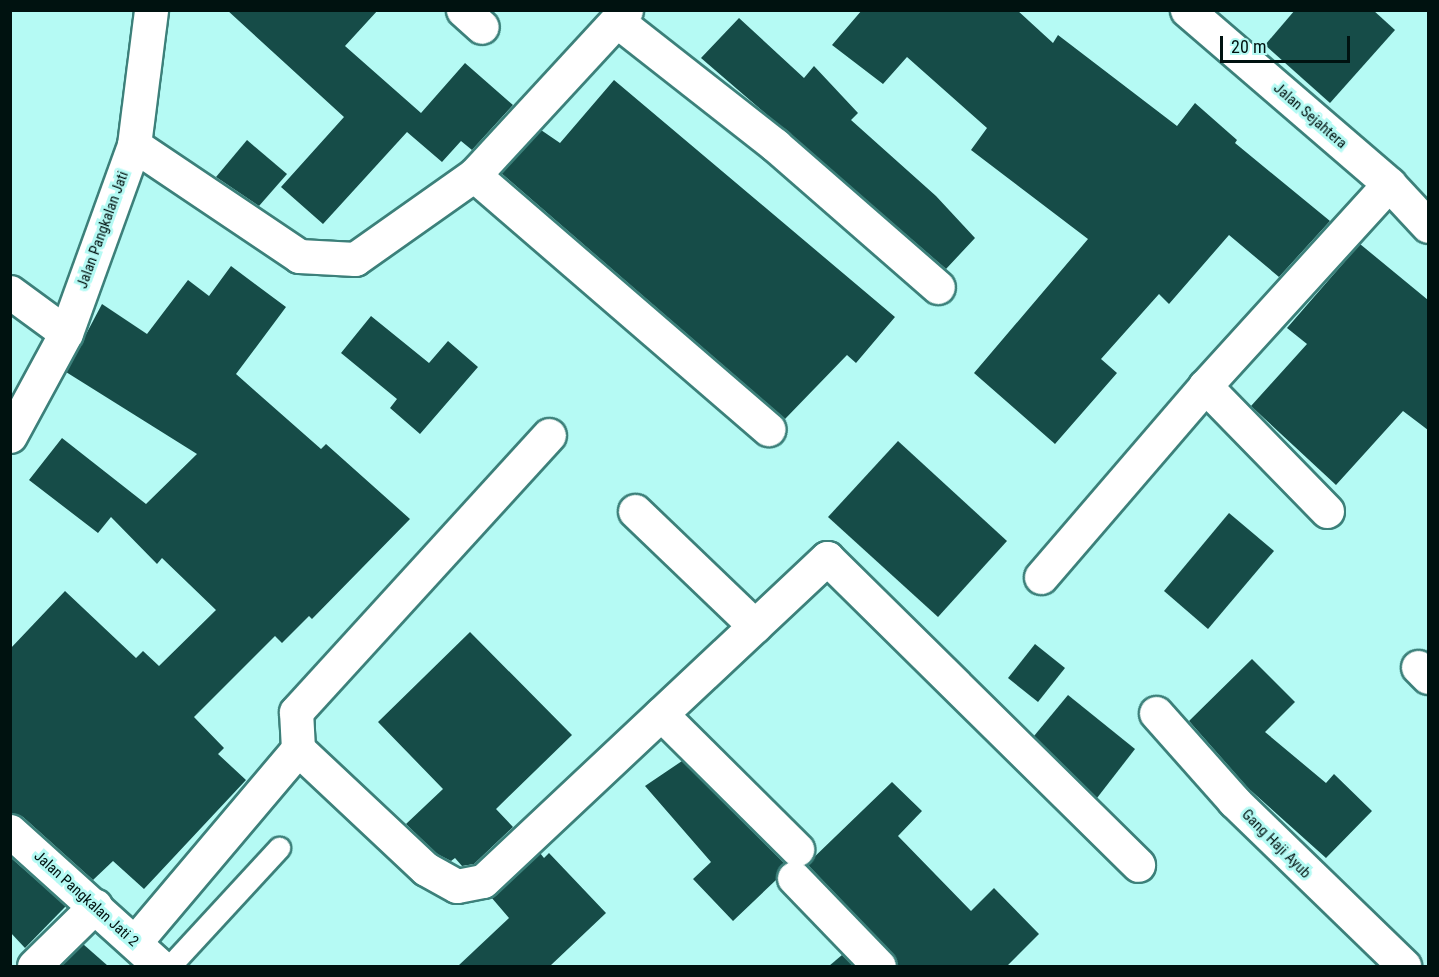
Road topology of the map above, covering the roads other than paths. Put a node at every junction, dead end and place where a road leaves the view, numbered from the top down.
1 (151, 10) edge
2 (1187, 10) edge
3 (622, 16) edge
4 (134, 145) junction
5 (474, 175) junction
6 (1389, 184) junction
7 (1428, 226) edge
8 (938, 288) dead end
9 (10, 292) edge
10 (66, 333) junction
11 (1205, 386) junction
12 (768, 429) dead end
13 (549, 435) dead end
14 (10, 436) edge
15 (635, 511) dead end
16 (1327, 511) dead end
17 (1041, 577) dead end
18 (755, 626) junction
19 (1156, 713) dead end
20 (661, 714) junction
21 (298, 749) junction
22 (10, 831) edge
23 (279, 848) dead end
24 (1138, 865) dead end
25 (95, 906) junction
26 (135, 942) junction
27 (34, 966) edge
28 (160, 966) edge
29 (170, 966) edge
30 (879, 966) edge
31 (1404, 966) edge

1 - 4 street, Jalan Pangkalan Jati
2 - 6 street, Jalan Sejahtera
3 - 5 street
3 - 8 street
4 - 5 street
4 - 10 street, Jalan Pangkalan Jati
5 - 12 street
6 - 7 street, Jalan Sejahtera
6 - 11 street
9 - 10 street
10 - 14 street, Jalan Pangkalan Jati
11 - 16 street
11 - 17 street
13 - 21 street
15 - 18 street
18 - 20 street
18 - 24 street
19 - 31 street, Gang Haji Ayub
20 - 21 street
20 - 30 street
21 - 26 street
22 - 25 street, Jalan Pangkalan Jati 2
23 - 29 lane
25 - 26 street, Jalan Pangkalan Jati 2
25 - 27 street
26 - 28 street, Jalan Pangkalan Jati 2

